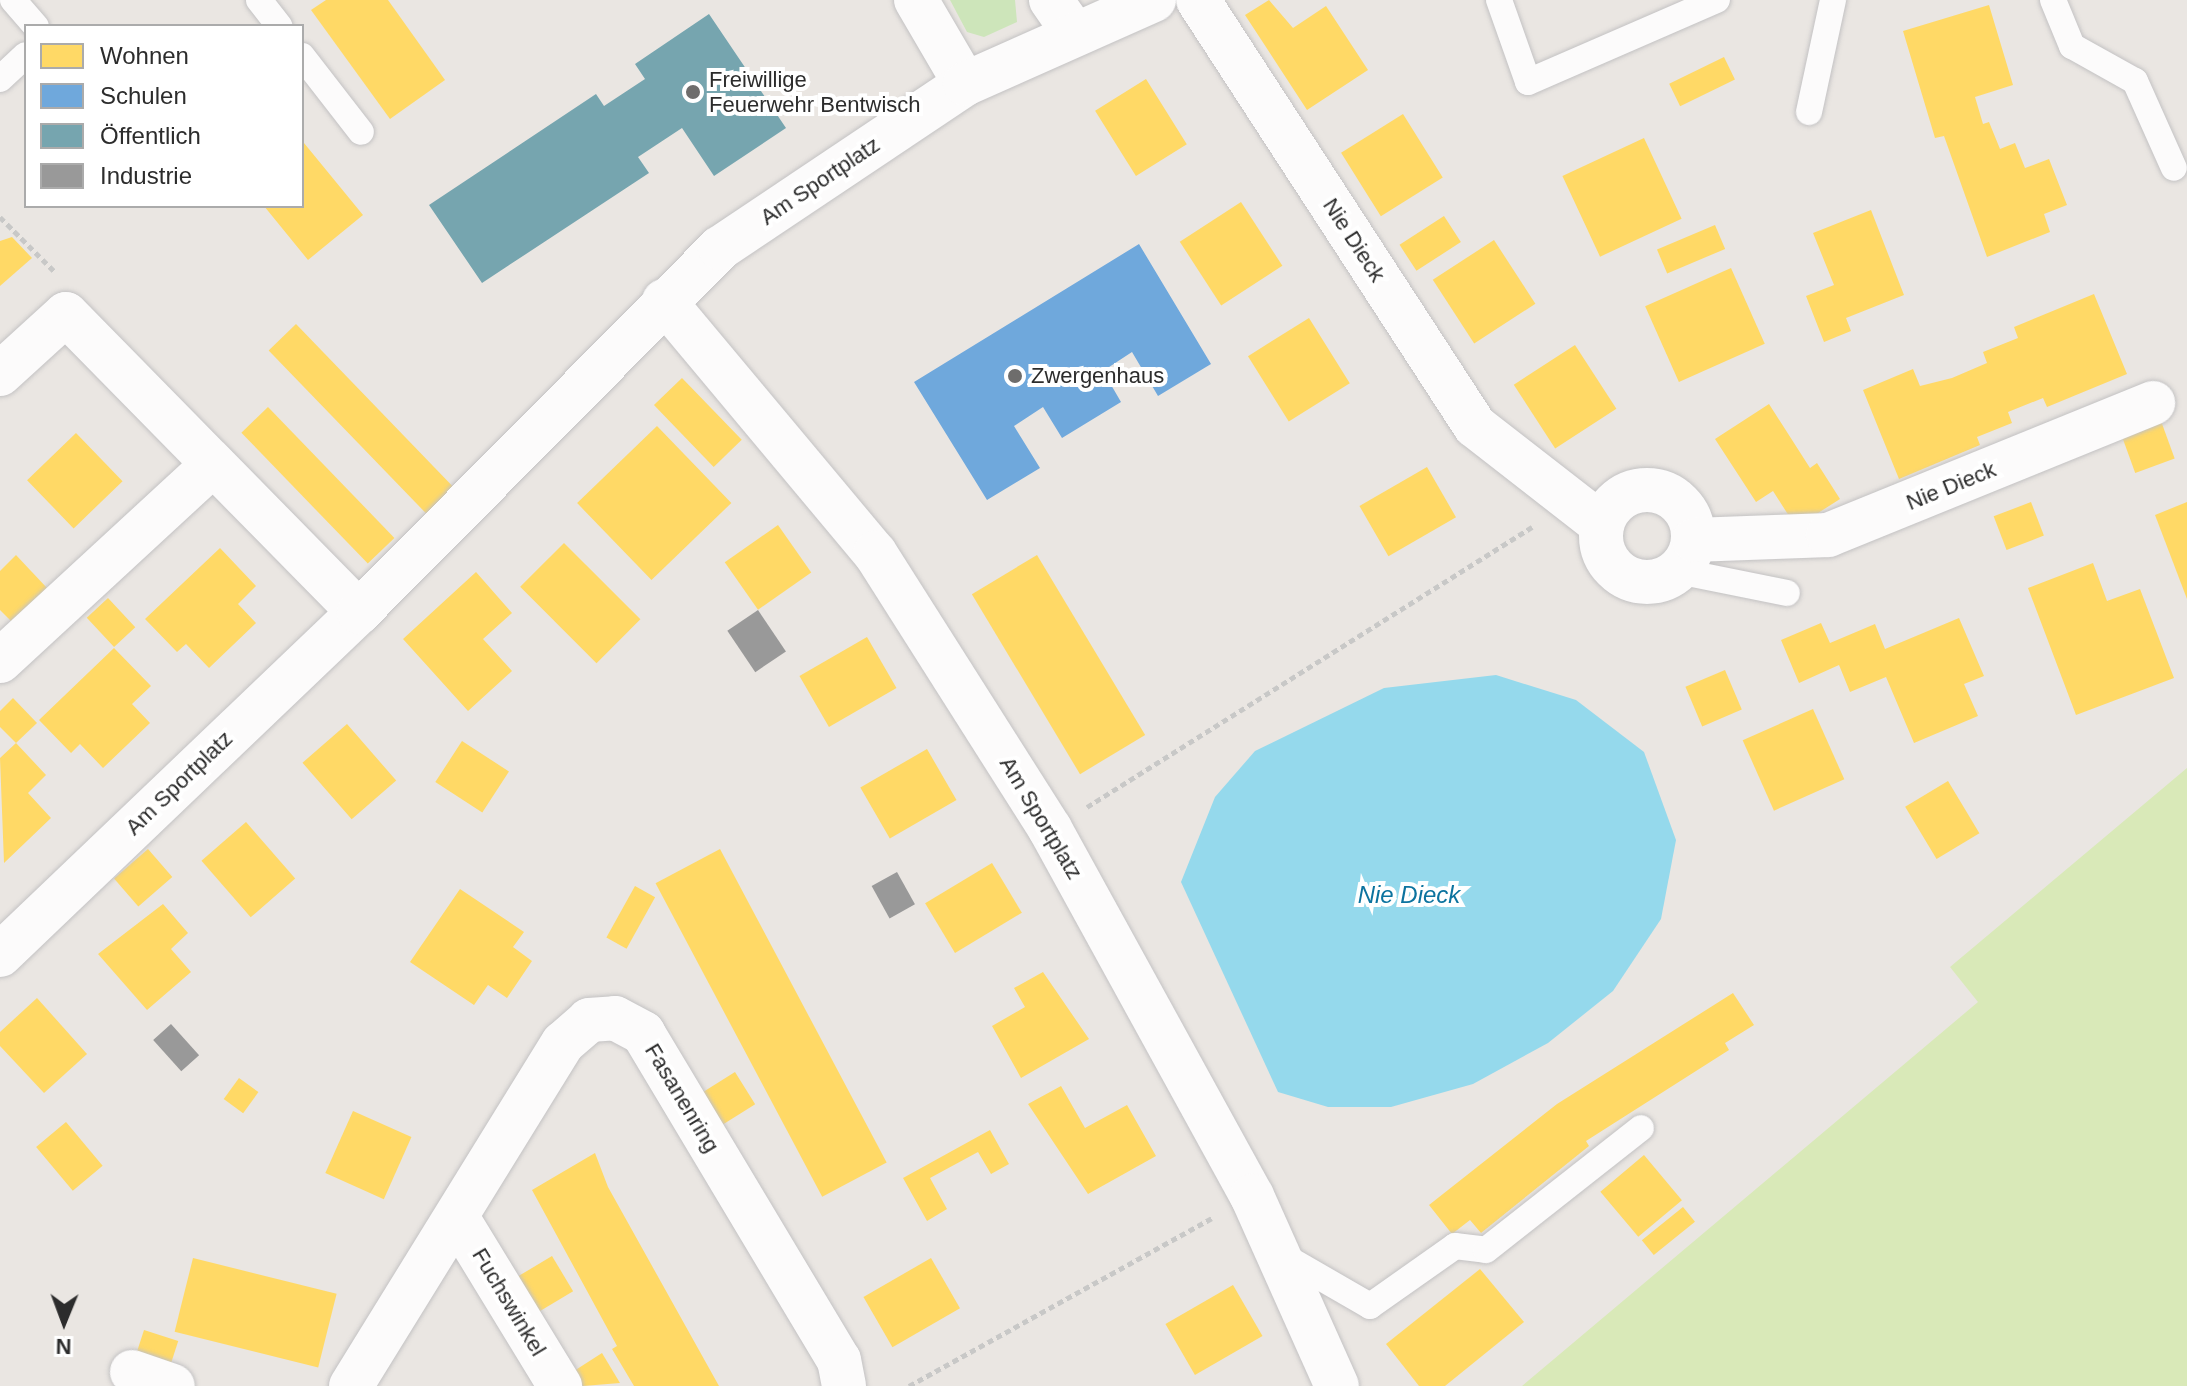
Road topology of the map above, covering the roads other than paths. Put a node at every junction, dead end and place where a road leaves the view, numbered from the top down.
1 (13, 0) edge
2 (259, 0) edge
3 (916, 0) edge
4 (1154, 0) edge
5 (1198, 0) edge
6 (1499, 0) edge
7 (1717, 0) edge
8 (1833, 0) edge
9 (2053, 0) edge
10 (1062, 16) edge
11 (34, 24) edge
12 (277, 24) edge
13 (24, 57) edge
14 (304, 59) edge
15 (0, 79) edge
16 (965, 84) junction
17 (1809, 112) dead end
18 (361, 132) dead end
19 (2174, 168) dead end
20 (664, 301) junction
21 (0, 374) edge
22 (2153, 403) dead end
23 (211, 466) junction
24 (1584, 515) junction
25 (1686, 556) junction
26 (1787, 593) dead end
27 (359, 612) junction
28 (0, 661) edge
29 (0, 955) edge
30 (1641, 1128) dead end
31 (458, 1219) junction
32 (1280, 1254) junction
33 (132, 1372) dead end
34 (173, 1386) edge
35 (351, 1386) edge
36 (560, 1386) edge
37 (844, 1386) edge
38 (1337, 1386) edge

1 - 11 lane
2 - 12 lane
3 - 16 street
4 - 10 street, Am Sportplatz
5 - 24 street, Nie Dieck
6 - 7 lane
8 - 17 lane
9 - 19 lane
10 - 16 street, Am Sportplatz
13 - 15 lane
14 - 18 lane
16 - 20 street, Am Sportplatz
20 - 27 street, Am Sportplatz
20 - 32 street, Am Sportplatz
21 - 23 street
22 - 25 street, Nie Dieck
23 - 27 street
23 - 28 street
24 - 25 street, Nie Dieck
24 - 25 street
25 - 26 lane
27 - 29 street, Am Sportplatz
30 - 32 lane
31 - 35 street, Fasanenring
31 - 36 street, Fuchswinkel
31 - 37 street, Fasanenring
32 - 38 street, Am Sportplatz
33 - 34 street

